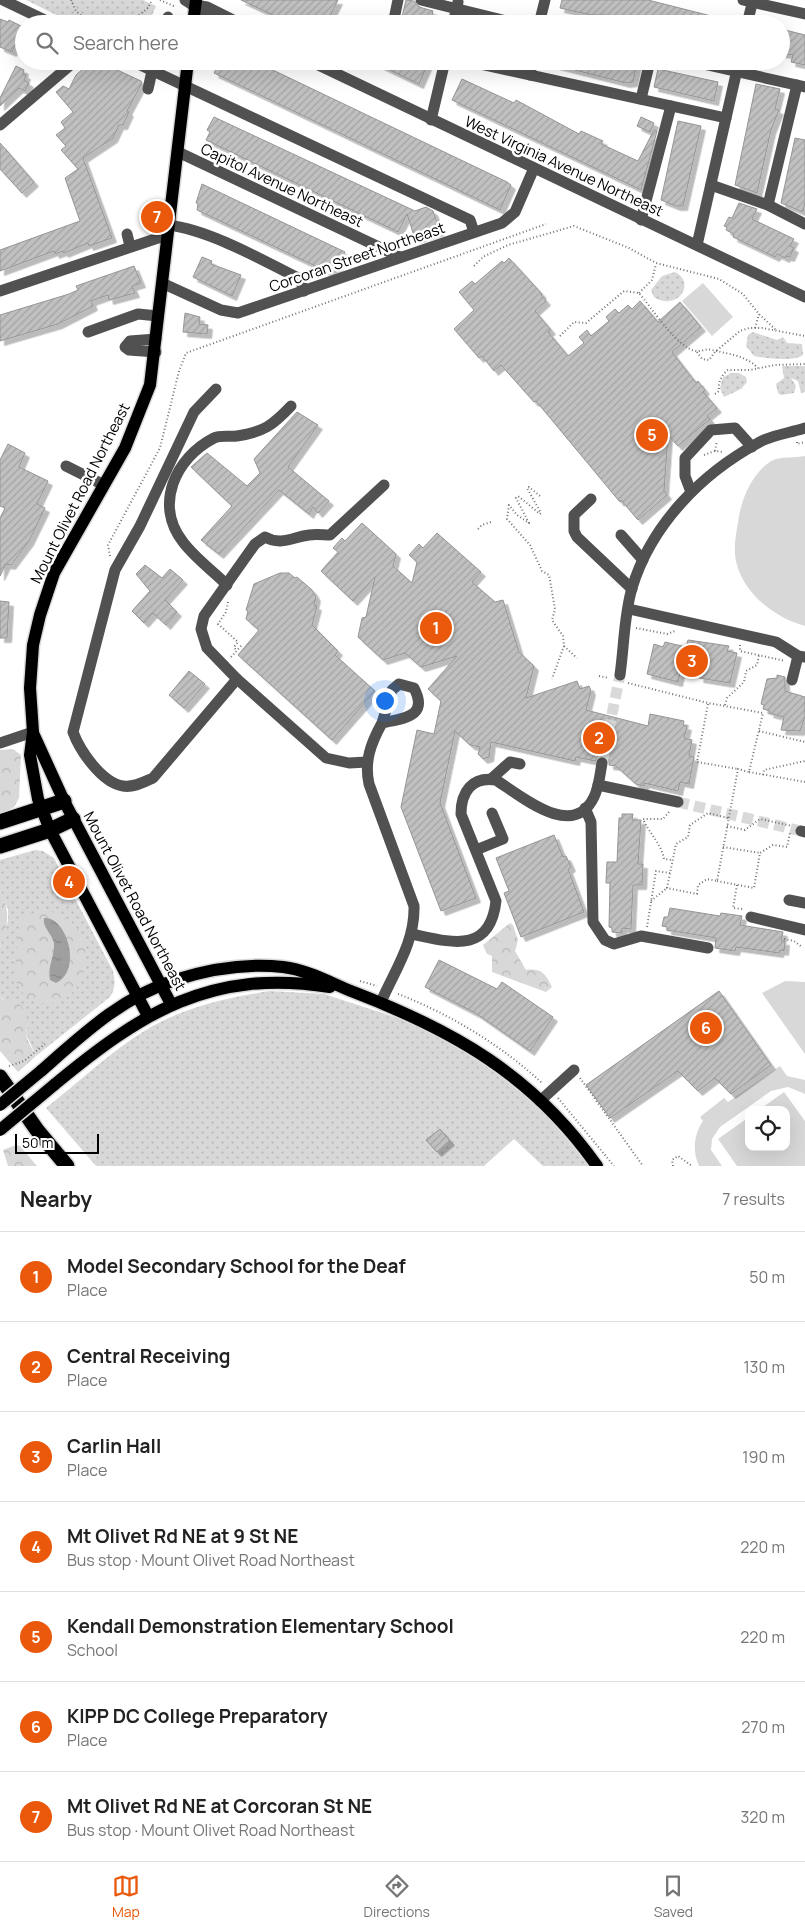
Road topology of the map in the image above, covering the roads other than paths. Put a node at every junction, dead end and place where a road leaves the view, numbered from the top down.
1 (3, 0) edge
2 (398, 0) edge
3 (421, 0) edge
4 (545, 0) edge
5 (749, 1) edge
6 (189, 4) edge
7 (457, 4) edge
8 (805, 14) edge
9 (34, 15) edge
10 (206, 15) edge
11 (223, 15) edge
12 (395, 15) edge
13 (491, 15) edge
14 (541, 15) edge
15 (748, 15) edge
16 (65, 70) edge
17 (148, 70) edge
18 (155, 70) edge
19 (187, 70) edge
20 (328, 70) edge
21 (443, 70) edge
22 (507, 70) edge
23 (531, 70) edge
24 (648, 70) edge
25 (737, 70) edge
26 (751, 70) edge
27 (530, 75) junction
28 (185, 86) junction
29 (801, 86) edge
30 (148, 89) dead end
31 (641, 99) junction
32 (671, 106) junction
33 (726, 118) junction
34 (431, 120) junction
35 (7, 124) edge
36 (178, 152) junction
37 (534, 168) junction
38 (711, 185) junction
39 (768, 205) junction
40 (642, 220) junction
41 (805, 224) edge
42 (168, 230) junction
43 (474, 232) junction
44 (127, 234) dead end
45 (130, 246) junction
46 (697, 246) junction
47 (400, 257) junction
48 (162, 283) junction
49 (304, 291) junction
50 (0, 292) edge
51 (805, 297) edge
52 (158, 316) junction
53 (88, 332) dead end
54 (156, 339) junction
55 (156, 352) junction
56 (216, 389) dead end
57 (291, 406) dead end
58 (805, 428) edge
59 (752, 447) junction
60 (66, 466) dead end
61 (104, 485) junction
62 (384, 485) dead end
63 (691, 492) junction
64 (591, 499) dead end
65 (621, 534) dead end
66 (643, 560) junction
67 (227, 584) junction
68 (632, 589) junction
69 (629, 609) junction
70 (802, 656) edge
71 (237, 679) junction
72 (621, 679) tunnel mouth
73 (792, 680) dead end
74 (382, 723) dead end
75 (32, 732) junction
76 (0, 743) edge
77 (367, 762) junction
78 (602, 763) tunnel mouth
79 (520, 764) dead end
80 (491, 779) junction
81 (598, 786) junction
82 (64, 801) junction
83 (675, 801) tunnel mouth
84 (585, 808) junction
85 (42, 809) junction
86 (492, 813) dead end
87 (73, 819) junction
88 (0, 822) edge
89 (50, 830) junction
90 (0, 846) edge
91 (476, 850) junction
92 (789, 900) dead end
93 (805, 904) edge
94 (751, 917) road end
95 (805, 930) edge
96 (412, 934) junction
97 (708, 948) dead end
98 (161, 985) junction
99 (350, 990) junction
100 (138, 996) junction
101 (381, 1002) junction
102 (171, 1004) junction
103 (148, 1016) junction
104 (4, 1072) edge
105 (576, 1073) road end
106 (0, 1096) edge
107 (540, 1101) junction
108 (0, 1105) edge
109 (0, 1130) edge
110 (37, 1130) junction
111 (67, 1166) edge
112 (597, 1166) edge

1 - 9 street
2 - 12 street
3 - 7 street
4 - 14 street
5 - 8 street
5 - 15 street
6 - 10 street
6 - 11 street
7 - 13 street
16 - 35 street
17 - 30 street
18 - 28 street
19 - 28 main road, Mount Olivet Road Northeast
20 - 34 street, West Virginia Avenue Northeast
21 - 34 street
22 - 27 street
23 - 27 street
24 - 31 street
25 - 33 street
26 - 29 street
27 - 31 street
28 - 36 main road, Mount Olivet Road Northeast
28 - 43 street
29 - 39 street
31 - 32 street
32 - 33 street
32 - 40 street
33 - 38 street
34 - 37 street, West Virginia Avenue Northeast
36 - 42 main road, Mount Olivet Road Northeast
36 - 47 street, Capitol Avenue Northeast
37 - 40 street, West Virginia Avenue Northeast
37 - 43 street, Corcoran Street Northeast
38 - 39 street
38 - 46 street
39 - 41 street
40 - 46 street, West Virginia Avenue Northeast
42 - 45 street
42 - 48 main road, Mount Olivet Road Northeast
42 - 49 street
43 - 47 street, Corcoran Street Northeast
44 - 45 street
45 - 50 street
46 - 51 street, West Virginia Avenue Northeast
47 - 49 street, Corcoran Street Northeast
48 - 49 street, Corcoran Street Northeast
48 - 52 main road, Mount Olivet Road Northeast
52 - 53 street
52 - 54 main road, Mount Olivet Road Northeast
54 - 55 main road, Mount Olivet Road Northeast
54 - 55 street
55 - 61 main road, Mount Olivet Road Northeast
56 - 71 street
57 - 67 street
58 - 59 street
59 - 63 street
59 - 63 street
60 - 61 street
61 - 75 main road, Mount Olivet Road Northeast
62 - 67 street
63 - 66 street
64 - 68 street
65 - 66 street
66 - 68 street
67 - 71 street
68 - 69 street
69 - 70 street
69 - 72 street
70 - 73 street
71 - 77 street
74 - 77 street
75 - 76 street
75 - 82 main road, Mount Olivet Road Northeast
75 - 85 main road, Mount Olivet Road Northeast
77 - 96 street
78 - 81 street
79 - 80 street
80 - 84 street
80 - 91 street
81 - 83 street
81 - 84 street
82 - 85 highway
82 - 87 main road, Mount Olivet Road Northeast
84 - 97 street
85 - 88 highway
85 - 89 main road, Mount Olivet Road Northeast
86 - 91 street
87 - 89 highway
87 - 98 main road, Mount Olivet Road Northeast
89 - 90 highway
89 - 100 main road, Mount Olivet Road Northeast
91 - 96 street
92 - 93 street
94 - 95 street
96 - 101 street
98 - 99 main road
98 - 100 main road
98 - 102 main road, Mount Olivet Road Northeast
99 - 101 main road
99 - 102 main road
100 - 103 main road, Mount Olivet Road Northeast
100 - 108 main road, bridge
101 - 107 main road
102 - 103 main road
103 - 109 main road, bridge
104 - 110 highway
105 - 107 street
106 - 110 highway
107 - 112 main road
110 - 111 highway

